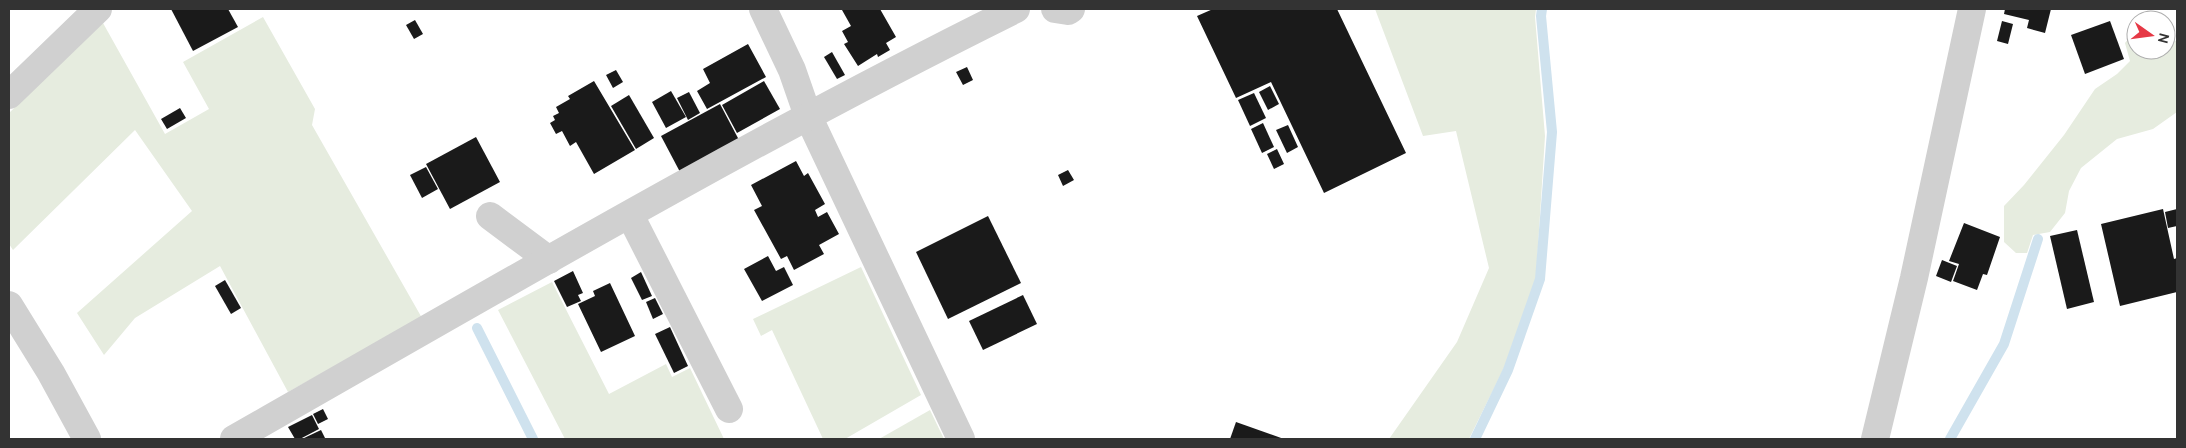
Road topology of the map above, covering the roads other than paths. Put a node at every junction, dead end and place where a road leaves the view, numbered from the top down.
1 (98, 9) edge
2 (763, 9) edge
3 (1055, 9) edge
4 (1071, 9) edge
5 (1972, 9) edge
6 (1009, 10) edge
7 (9, 95) edge
8 (808, 116) junction
9 (630, 215) junction
10 (490, 216) dead end
11 (549, 260) junction
12 (9, 305) edge
13 (729, 409) dead end
14 (87, 439) edge
15 (234, 439) edge
16 (961, 439) edge
17 (1875, 439) edge

1 - 7 street
2 - 8 street
3 - 4 street
5 - 17 street
6 - 8 street
8 - 9 street
8 - 16 street
9 - 11 street
9 - 13 street
10 - 11 street
11 - 15 street
12 - 14 street

